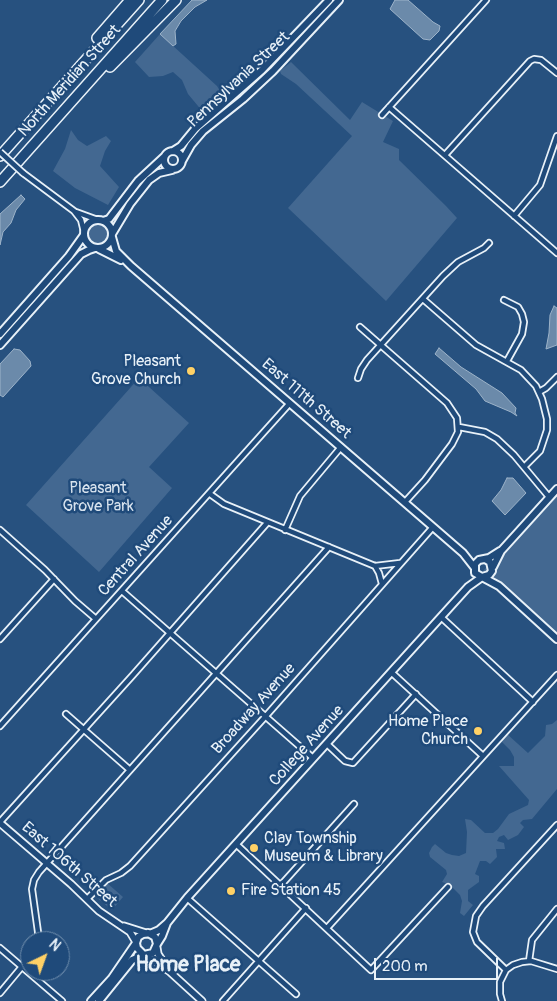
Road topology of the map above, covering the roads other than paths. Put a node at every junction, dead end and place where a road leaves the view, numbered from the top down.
1 (130, 0) edge
2 (139, 0) edge
3 (162, 0) edge
4 (176, 0) edge
5 (329, 0) edge
6 (339, 0) edge
7 (486, 0) edge
8 (557, 73) edge
9 (43, 107) junction
10 (389, 107) junction
11 (382, 115) dead end
12 (57, 118) junction
13 (557, 136) edge
14 (173, 151) junction
15 (445, 155) junction
16 (3, 156) edge
17 (165, 156) junction
18 (182, 161) junction
19 (172, 170) junction
20 (0, 182) edge
21 (74, 212) junction
22 (514, 216) junction
23 (100, 220) junction
24 (84, 233) junction
25 (112, 236) junction
26 (490, 243) dead end
27 (97, 249) junction
28 (557, 253) edge
29 (131, 266) junction
30 (423, 299) junction
31 (504, 300) dead end
32 (360, 327) dead end
33 (0, 334) edge
34 (0, 345) edge
35 (381, 345) junction
36 (506, 361) junction
37 (557, 377) edge
38 (358, 378) dead end
39 (539, 392) junction
40 (290, 403) junction
41 (459, 426) junction
42 (341, 447) junction
43 (524, 467) junction
44 (557, 489) edge
45 (210, 494) junction
46 (549, 497) junction
47 (404, 502) junction
48 (267, 523) junction
49 (433, 527) junction
50 (0, 530) edge
51 (285, 530) junction
52 (329, 547) junction
53 (501, 551) junction
54 (463, 553) junction
55 (483, 559) junction
56 (401, 563) junction
57 (375, 566) junction
58 (474, 568) junction
59 (492, 569) junction
60 (483, 577) junction
61 (54, 579) junction
62 (382, 584) junction
63 (499, 586) junction
64 (468, 587) junction
65 (122, 591) junction
66 (441, 617) junction
67 (96, 620) junction
68 (170, 633) junction
69 (0, 639) edge
70 (557, 639) edge
71 (391, 672) junction
72 (216, 674) junction
73 (557, 675) edge
74 (416, 694) junction
75 (533, 702) junction
76 (66, 714) dead end
77 (266, 717) junction
78 (0, 726) edge
79 (84, 729) junction
80 (327, 744) junction
81 (483, 756) junction
82 (313, 758) junction
83 (130, 770) junction
84 (354, 804) dead end
85 (0, 822) edge
86 (557, 825) edge
87 (236, 844) junction
88 (47, 864) junction
89 (281, 884) junction
90 (448, 888) dead end
91 (187, 898) junction
92 (87, 899) junction
93 (306, 908) junction
94 (557, 910) edge
95 (167, 923) junction
96 (122, 926) junction
97 (327, 928) junction
98 (38, 931) edge
99 (147, 933) junction
100 (136, 942) junction
101 (157, 946) junction
102 (0, 948) edge
103 (145, 955) junction
104 (529, 961) junction
105 (258, 962) junction
106 (20, 965) edge
107 (20, 969) edge
108 (557, 969) edge
109 (506, 970) junction
110 (169, 971) junction
111 (38, 981) edge
112 (0, 993) edge
113 (296, 994) dead end
114 (62, 1001) edge
115 (91, 1001) edge
116 (99, 1001) edge
117 (202, 1001) edge
118 (223, 1001) edge
119 (502, 1001) edge

1 - 9 highway
2 - 9 highway, North Meridian Street
3 - 12 highway, North Meridian Street
4 - 12 highway
5 - 14 main road, Pennsylvania Street
6 - 18 main road, Pennsylvania Street
7 - 10 street
8 - 15 street
9 - 16 highway, North Meridian Street
10 - 11 street
10 - 15 street
12 - 20 highway, North Meridian Street
13 - 22 street
14 - 17 main road
14 - 18 main road
15 - 22 street
16 - 21 street, bridge
17 - 19 main road
17 - 23 main road
18 - 19 main road
19 - 25 main road
21 - 23 street
21 - 24 street
22 - 28 street
23 - 24 main road
23 - 25 main road
24 - 27 main road
24 - 33 main road
25 - 27 main road
25 - 29 main road, East 111th Street
26 - 30 street
27 - 29 main road, East 111th Street
27 - 34 main road
29 - 40 main road, East 111th Street
30 - 35 street
30 - 36 street
31 - 36 street
32 - 35 street
35 - 38 street
35 - 41 street
36 - 39 street
37 - 39 street
39 - 43 street
40 - 42 main road, East 111th Street
40 - 45 street, Central Avenue
41 - 43 street
41 - 47 street
42 - 47 main road, East 111th Street
42 - 51 street
43 - 46 street
44 - 46 main road
45 - 48 street
45 - 65 street, Central Avenue
46 - 53 main road
47 - 49 main road, East 111th Street
48 - 51 street
48 - 68 street
49 - 54 main road, East 111th Street
49 - 56 street, Broadway Avenue
50 - 61 street
51 - 52 street
52 - 57 street
52 - 72 street
53 - 55 main road
53 - 59 main road
54 - 55 main road, East 111th Street
54 - 58 main road, East 111th Street
55 - 58 main road
55 - 59 main road
56 - 57 street
56 - 62 street, Broadway Avenue
57 - 62 street
58 - 60 main road
58 - 64 main road, College Avenue
59 - 60 main road
59 - 63 main road
60 - 63 main road
60 - 64 main road, College Avenue
61 - 67 street
61 - 69 street
62 - 77 street, Broadway Avenue
63 - 70 main road
64 - 66 main road, College Avenue
65 - 67 street, Central Avenue
65 - 68 street
66 - 71 main road, College Avenue
66 - 75 street
67 - 78 street, Central Avenue
68 - 72 street
68 - 79 street
71 - 74 street
71 - 80 main road, College Avenue
72 - 77 street
72 - 83 street
73 - 75 street
74 - 80 street
74 - 81 street
75 - 81 street
76 - 79 street
77 - 82 street
77 - 92 street, Broadway Avenue
79 - 83 street
79 - 85 street
80 - 82 main road, College Avenue
81 - 97 street
82 - 87 main road, College Avenue
83 - 88 street
84 - 89 street
85 - 88 street, East 106th Street
86 - 109 street
87 - 89 street
87 - 91 main road, College Avenue
88 - 92 street, East 106th Street
88 - 98 street
89 - 93 street
90 - 97 street
91 - 95 main road, College Avenue
91 - 105 street
92 - 96 street, East 106th Street
93 - 97 street
93 - 105 street
94 - 104 street
95 - 99 main road, College Avenue
95 - 101 main road, College Avenue
96 - 99 street, East 106th Street
96 - 100 street, East 106th Street
99 - 100 main road
99 - 101 main road
100 - 103 main road
100 - 115 main road
101 - 103 main road
101 - 110 street
102 - 106 street
103 - 110 street
103 - 116 main road
104 - 108 street
104 - 109 street
105 - 113 street
105 - 118 street
107 - 112 street
109 - 119 street
110 - 117 street
111 - 114 street

